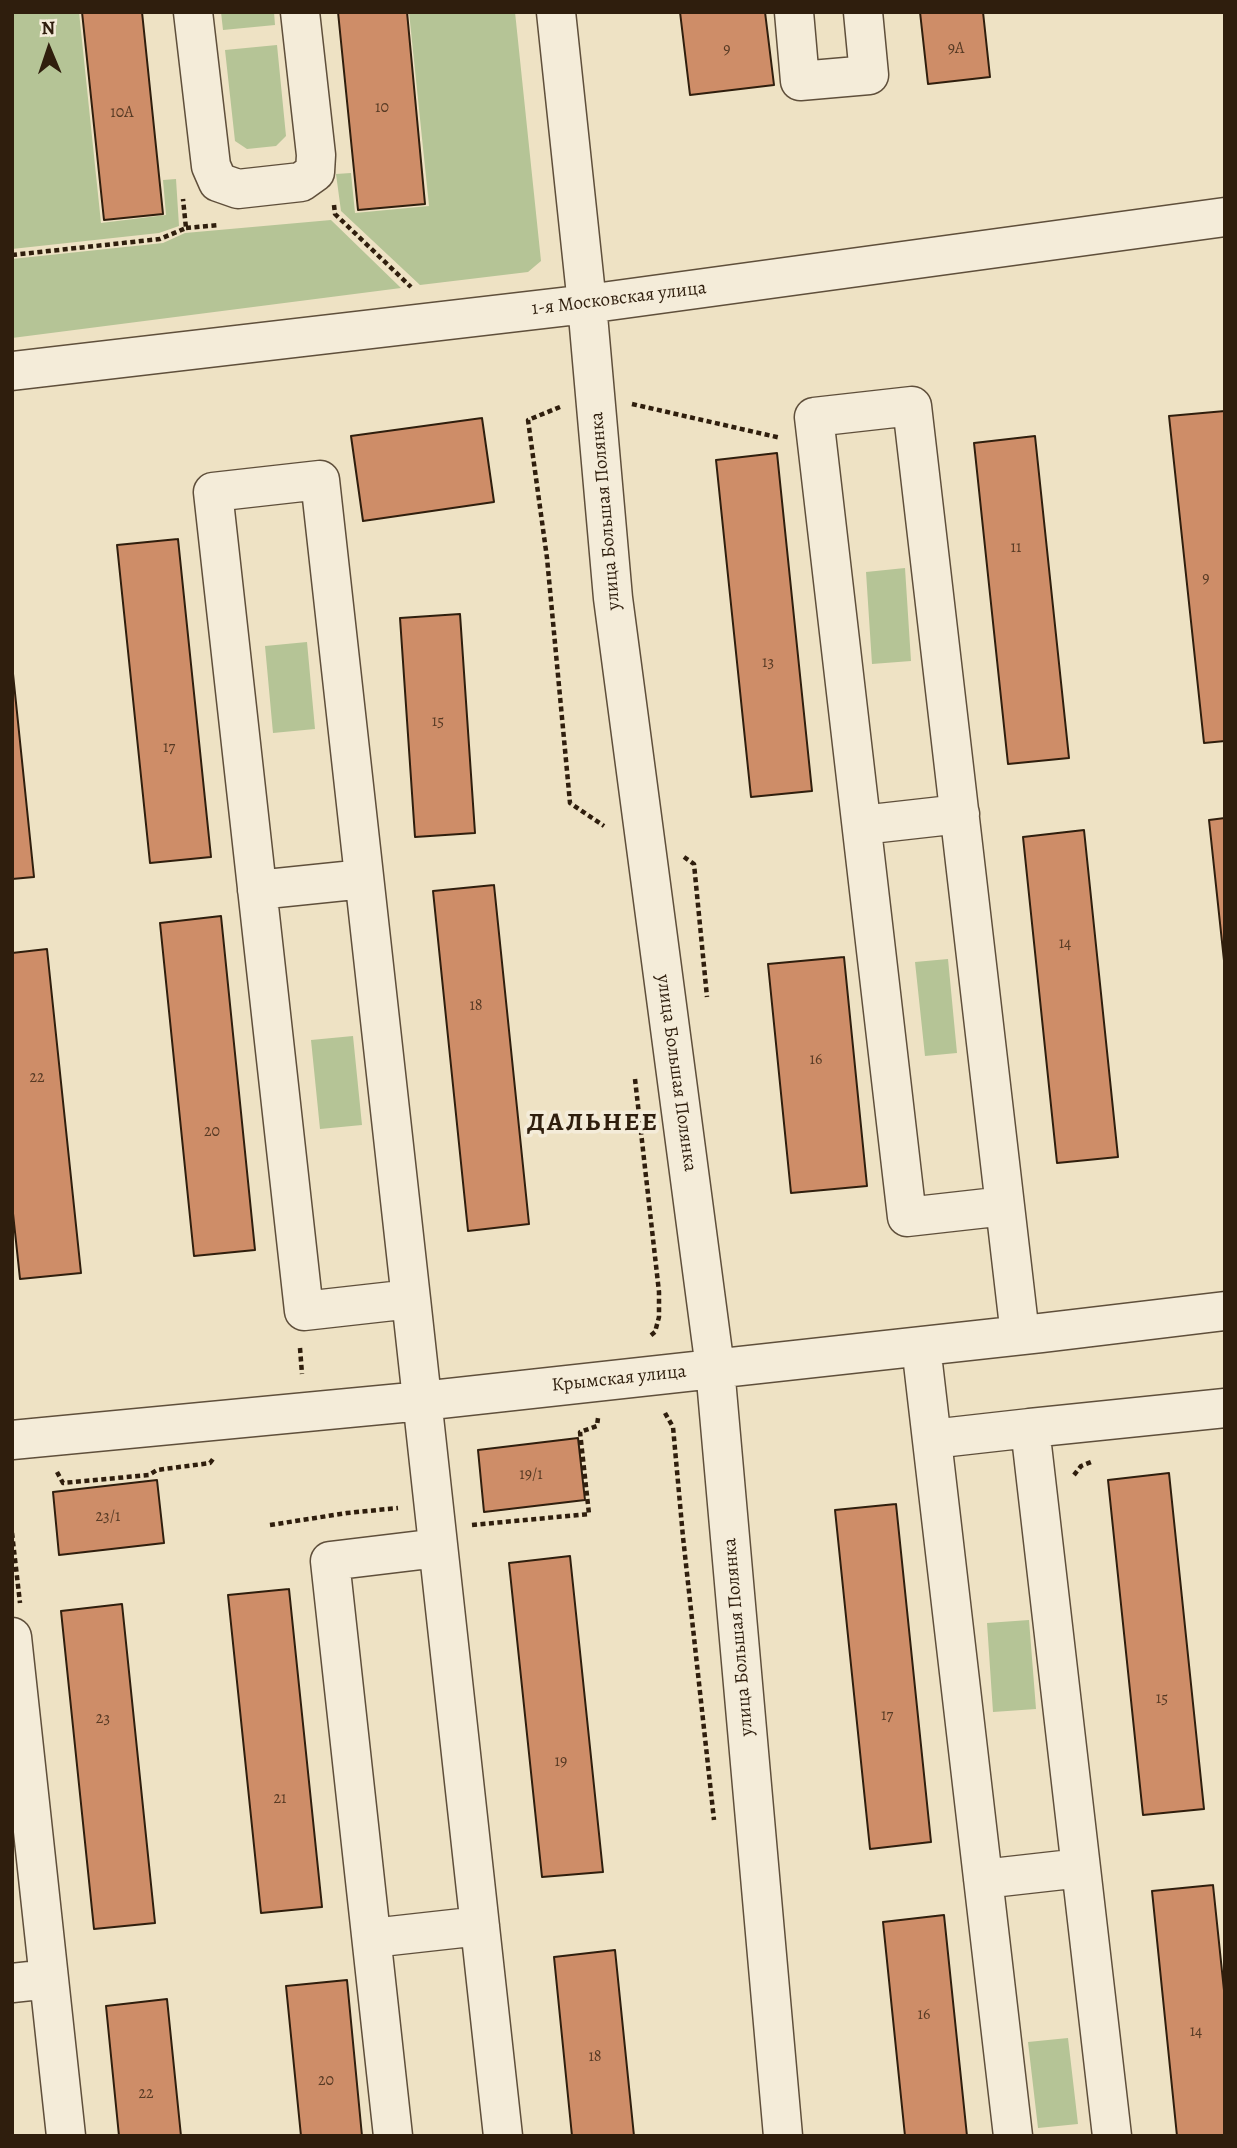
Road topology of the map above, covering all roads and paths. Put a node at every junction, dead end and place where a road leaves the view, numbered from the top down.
1 (192, 12) edge
2 (300, 12) edge
3 (556, 12) edge
4 (794, 12) edge
5 (863, 12) edge
6 (182, 187) dead end
7 (335, 214) dead end
8 (1225, 217) edge
9 (12, 255) edge
10 (418, 293) dead end
11 (587, 304) junction
12 (12, 371) edge
13 (565, 405) dead end
14 (629, 416) dead end
15 (788, 440) dead end
16 (960, 814) junction
17 (862, 825) junction
18 (608, 829) dead end
19 (676, 852) dead end
20 (364, 879) junction
21 (257, 890) junction
22 (708, 1002) dead end
23 (634, 1072) dead end
24 (1005, 1206) junction
25 (411, 1299) junction
26 (1225, 1311) edge
27 (1020, 1335) junction
28 (646, 1339) dead end
29 (921, 1346) junction
30 (715, 1368) junction
31 (422, 1401) junction
32 (1225, 1408) edge
33 (664, 1410) dead end
34 (598, 1413) dead end
35 (1030, 1428) junction
36 (932, 1439) junction
37 (12, 1440) edge
38 (216, 1453) dead end
39 (1095, 1461) dead end
40 (52, 1463) dead end
41 (1071, 1478) dead end
42 (404, 1507) dead end
43 (270, 1525) dead end
44 (453, 1537) junction
45 (12, 1637) edge
46 (715, 1830) dead end
47 (1081, 1868) junction
48 (983, 1879) junction
49 (480, 1926) junction
50 (372, 1938) junction
51 (31, 1981) edge
52 (66, 2136) edge
53 (394, 2136) edge
54 (503, 2136) edge
55 (783, 2136) edge
56 (1013, 2136) edge
57 (1112, 2136) edge

1 - 2 street
3 - 11 street, улица Большая Полянка
4 - 5 street
6 - 9 path
7 - 10 path
8 - 11 street, 1-я Московская улица
11 - 12 street, 1-я Московская улица
11 - 30 street, улица Большая Полянка
13 - 18 path
14 - 15 path
16 - 17 street
16 - 17 street
16 - 24 street
17 - 24 street
19 - 22 path
20 - 21 street
20 - 21 street
20 - 25 street
21 - 25 street
23 - 28 path
24 - 27 street
25 - 31 street
26 - 27 street, Крымская улица
27 - 29 street, Крымская улица
29 - 30 street, Крымская улица
29 - 36 street
30 - 31 street, Крымская улица
30 - 55 street, улица Большая Полянка
31 - 37 street, Крымская улица
31 - 44 street
32 - 35 street
33 - 46 path
34 - 44 path
35 - 36 street
35 - 47 street
36 - 48 street
38 - 40 path
39 - 41 path
42 - 43 path
44 - 49 street
44 - 50 street
45 - 51 street
47 - 48 street
47 - 57 street
48 - 56 street
49 - 50 street
49 - 54 street
50 - 53 street
51 - 52 street

